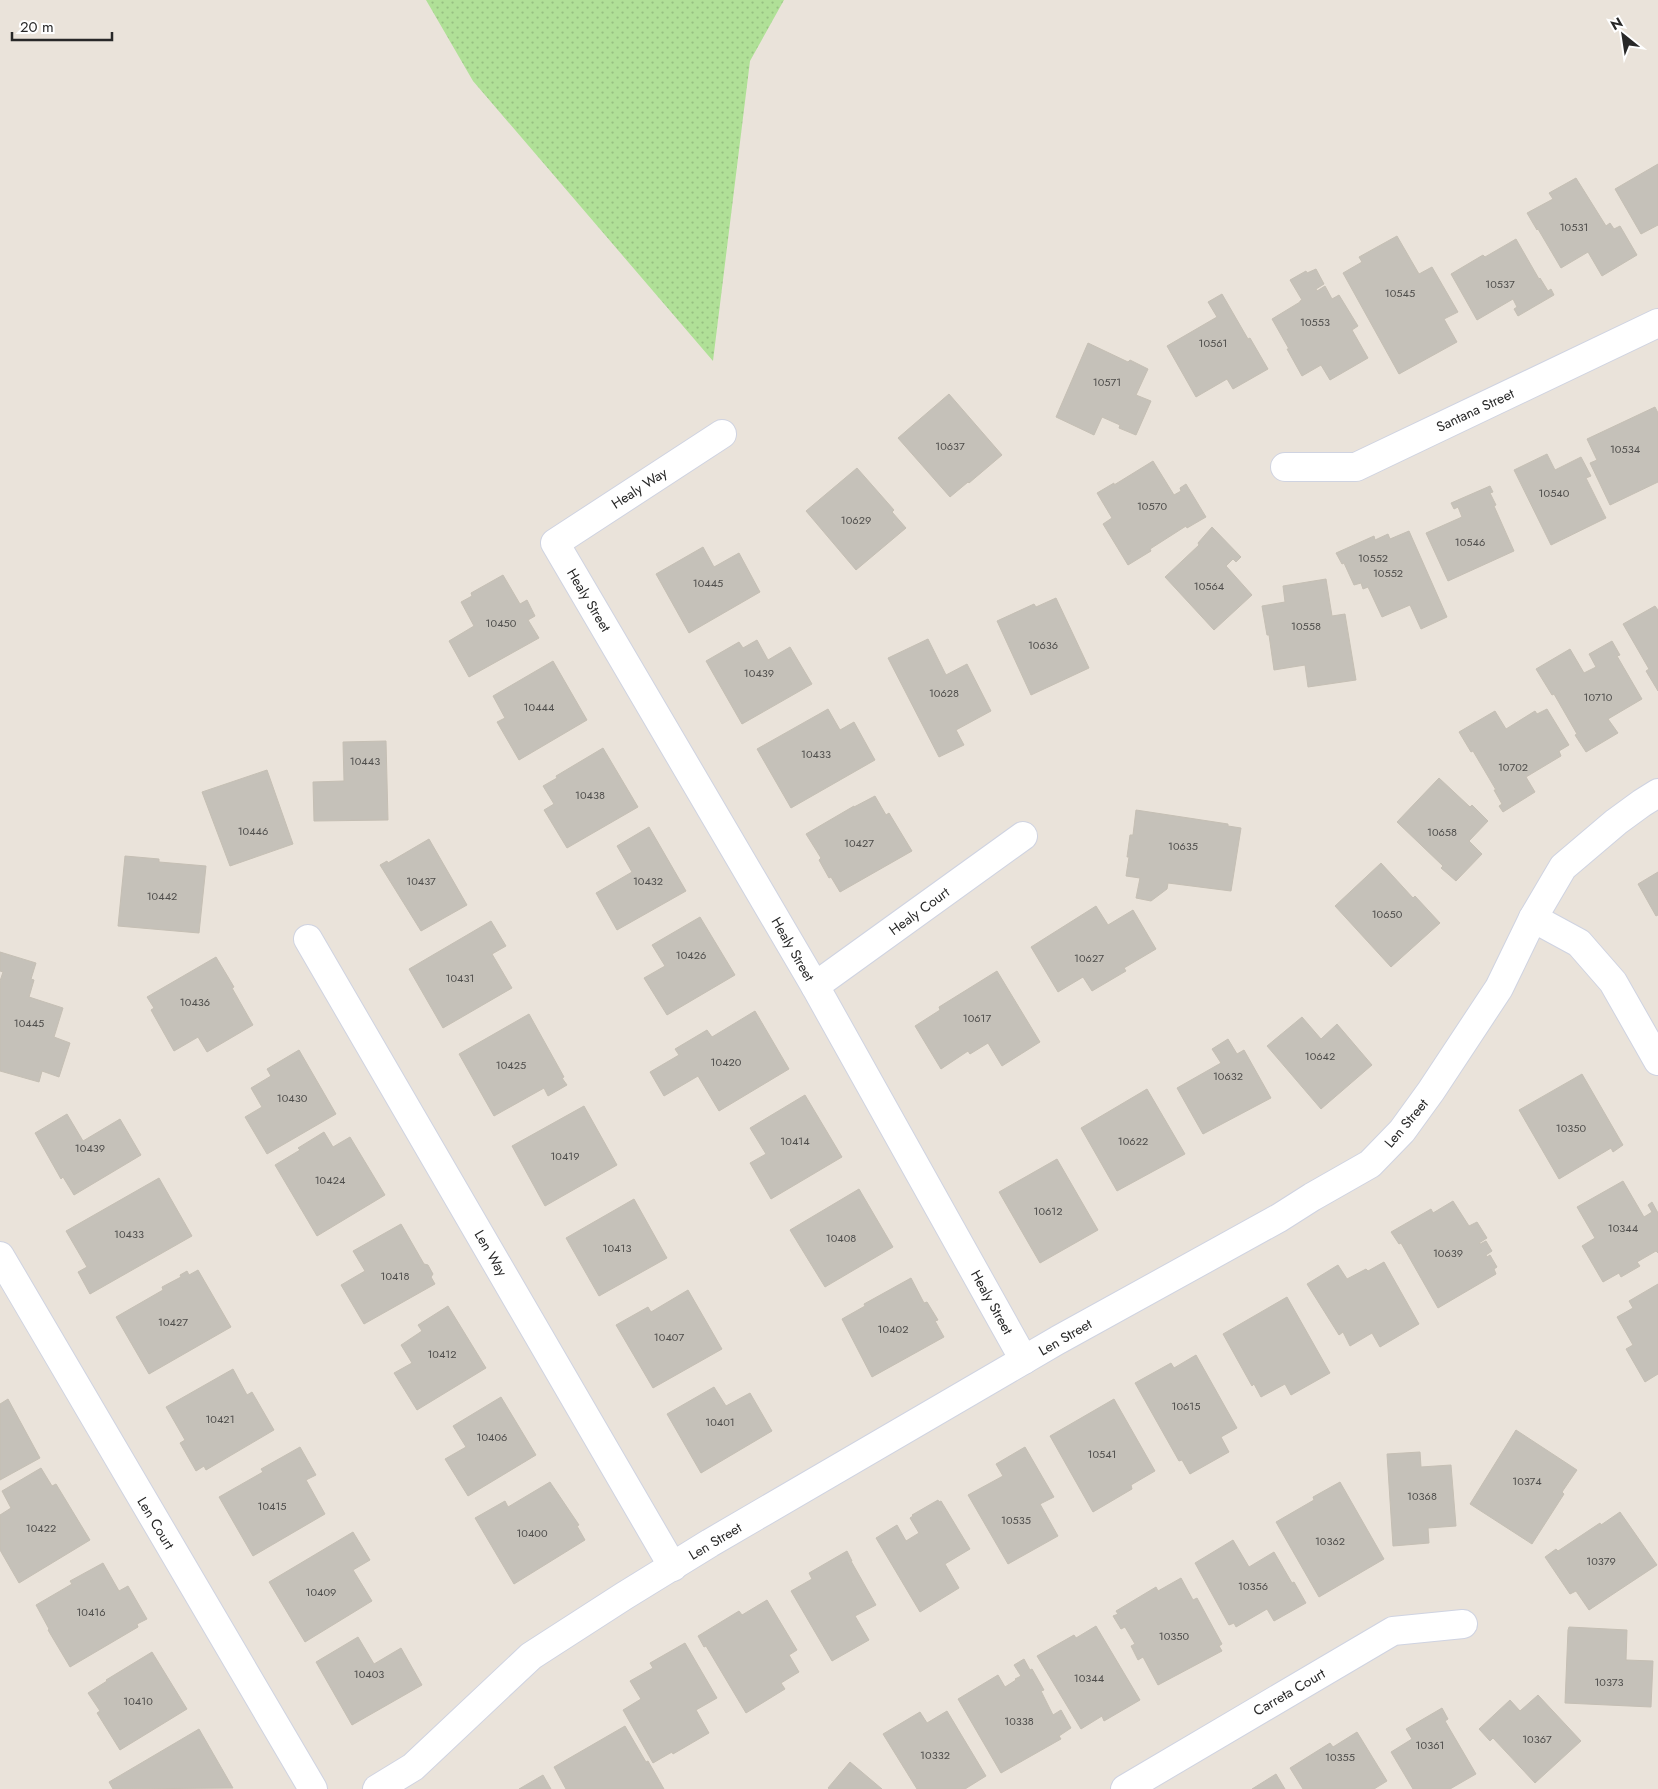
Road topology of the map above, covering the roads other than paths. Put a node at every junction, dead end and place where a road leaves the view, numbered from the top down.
1 (1658, 323) edge
2 (722, 434) dead end
3 (1285, 468) dead end
4 (555, 543) joint
5 (1658, 794) edge
6 (1022, 836) dead end
7 (1533, 918) junction
8 (308, 939) dead end
9 (815, 986) junction
10 (1658, 1061) edge
11 (0, 1256) edge
12 (1024, 1360) junction
13 (673, 1567) junction
14 (1463, 1624) dead end
15 (313, 1789) edge
16 (376, 1789) edge
17 (1124, 1789) edge

1 - 3 street, Santana Street
2 - 4 street, Healy Way
4 - 9 street, Healy Street
5 - 7 street, Len Street
6 - 9 street, Healy Court
7 - 10 street
7 - 12 street, Len Street
8 - 13 street, Len Way
9 - 12 street, Healy Street
11 - 15 street, Len Court
12 - 13 street, Len Street
13 - 16 street, Len Street
14 - 17 street, Carreta Court

